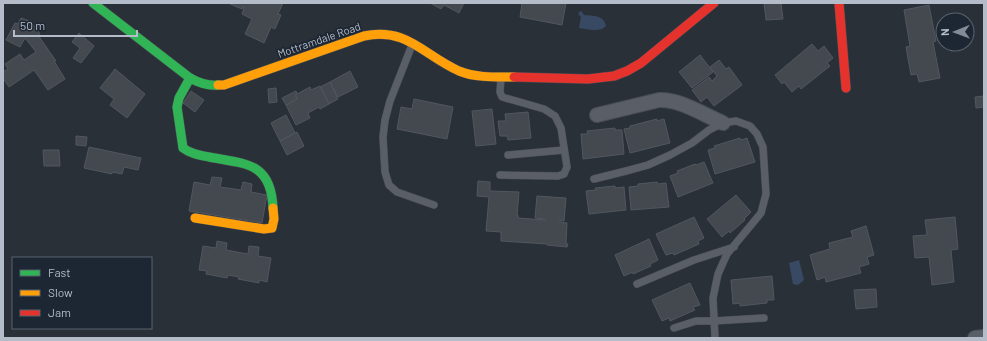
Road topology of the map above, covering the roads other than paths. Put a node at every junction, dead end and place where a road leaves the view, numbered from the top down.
1 (93, 3) edge
2 (714, 3) edge
3 (839, 3) edge
4 (412, 44) junction
5 (501, 76) junction
6 (190, 78) junction
7 (846, 88) dead end
8 (597, 115) dead end
9 (723, 123) junction
10 (564, 150) junction
11 (508, 155) dead end
12 (500, 175) dead end
13 (594, 179) dead end
14 (434, 205) dead end
15 (195, 218) dead end
16 (734, 247) junction
17 (637, 284) dead end
18 (764, 318) dead end
19 (713, 321) junction
20 (674, 328) dead end
21 (984, 337) edge
22 (715, 338) edge
23 (975, 338) edge

1 - 6 street, Mottramdale Road
2 - 5 street, Mottramdale Road
3 - 7 street
4 - 5 street, Mottramdale Road
4 - 6 street, Mottramdale Road
4 - 14 lane
5 - 10 lane
6 - 15 street
8 - 9 street
9 - 13 lane
9 - 16 lane
10 - 11 lane
10 - 12 lane
16 - 17 lane
16 - 19 lane
18 - 19 lane
19 - 20 lane
19 - 22 lane
21 - 23 street

